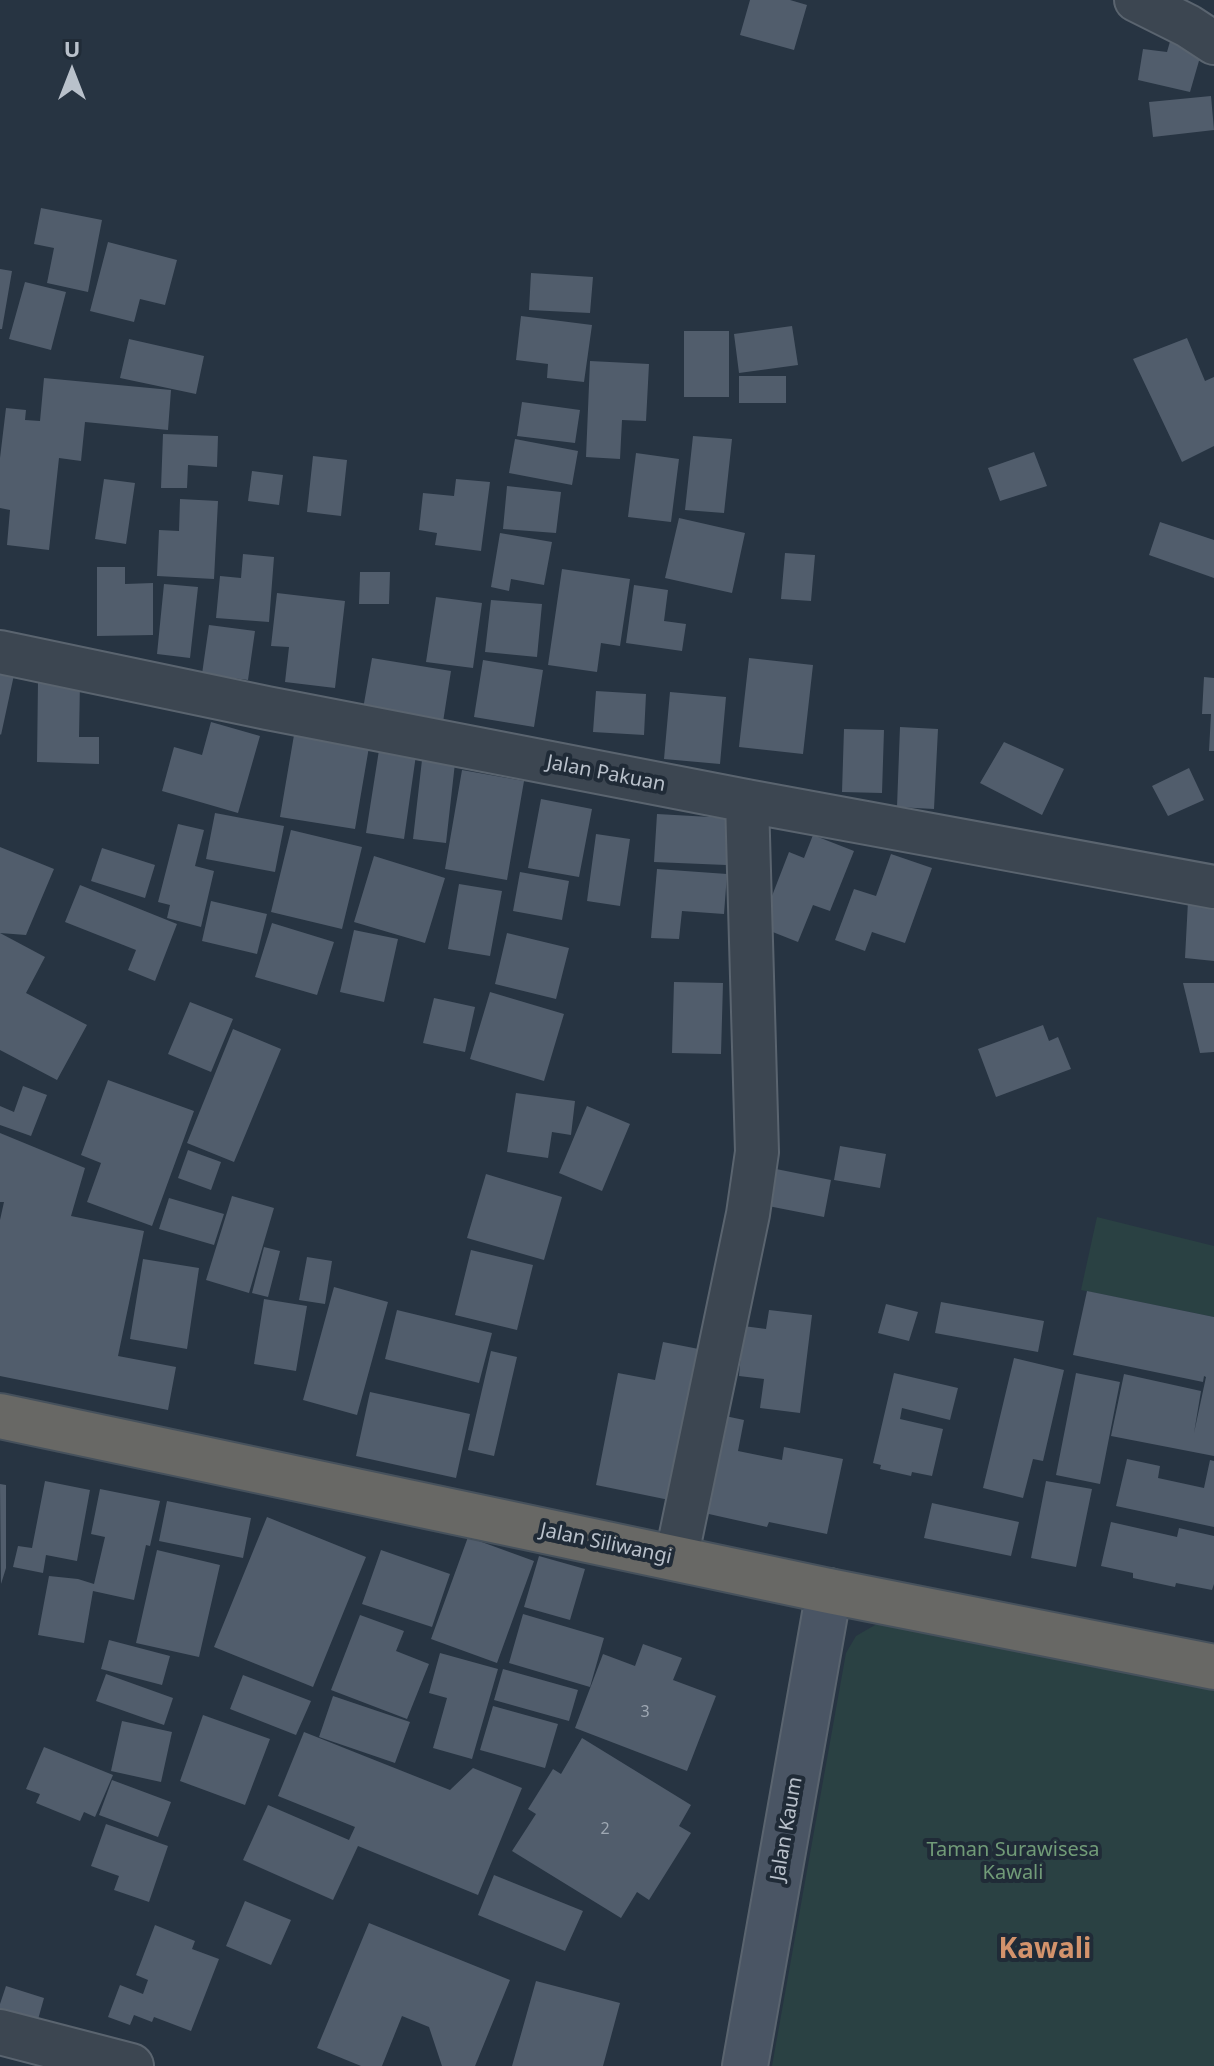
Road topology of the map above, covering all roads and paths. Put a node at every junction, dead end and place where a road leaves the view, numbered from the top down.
1 (1136, 0) edge
2 (1214, 43) edge
3 (0, 652) edge
4 (747, 801) junction
5 (1214, 887) edge
6 (0, 1416) edge
7 (676, 1559) junction
8 (829, 1591) junction
9 (1214, 1667) edge
10 (0, 2032) edge
11 (131, 2066) edge
12 (745, 2066) edge

1 - 2 street
3 - 4 street, Jalan Pakuan
4 - 5 street, Jalan Pakuan
4 - 7 street
6 - 7 highway, Jalan Siliwangi
7 - 8 highway, Jalan Siliwangi
8 - 9 highway, Jalan Siliwangi
8 - 12 main road, Jalan Kaum
10 - 11 street

